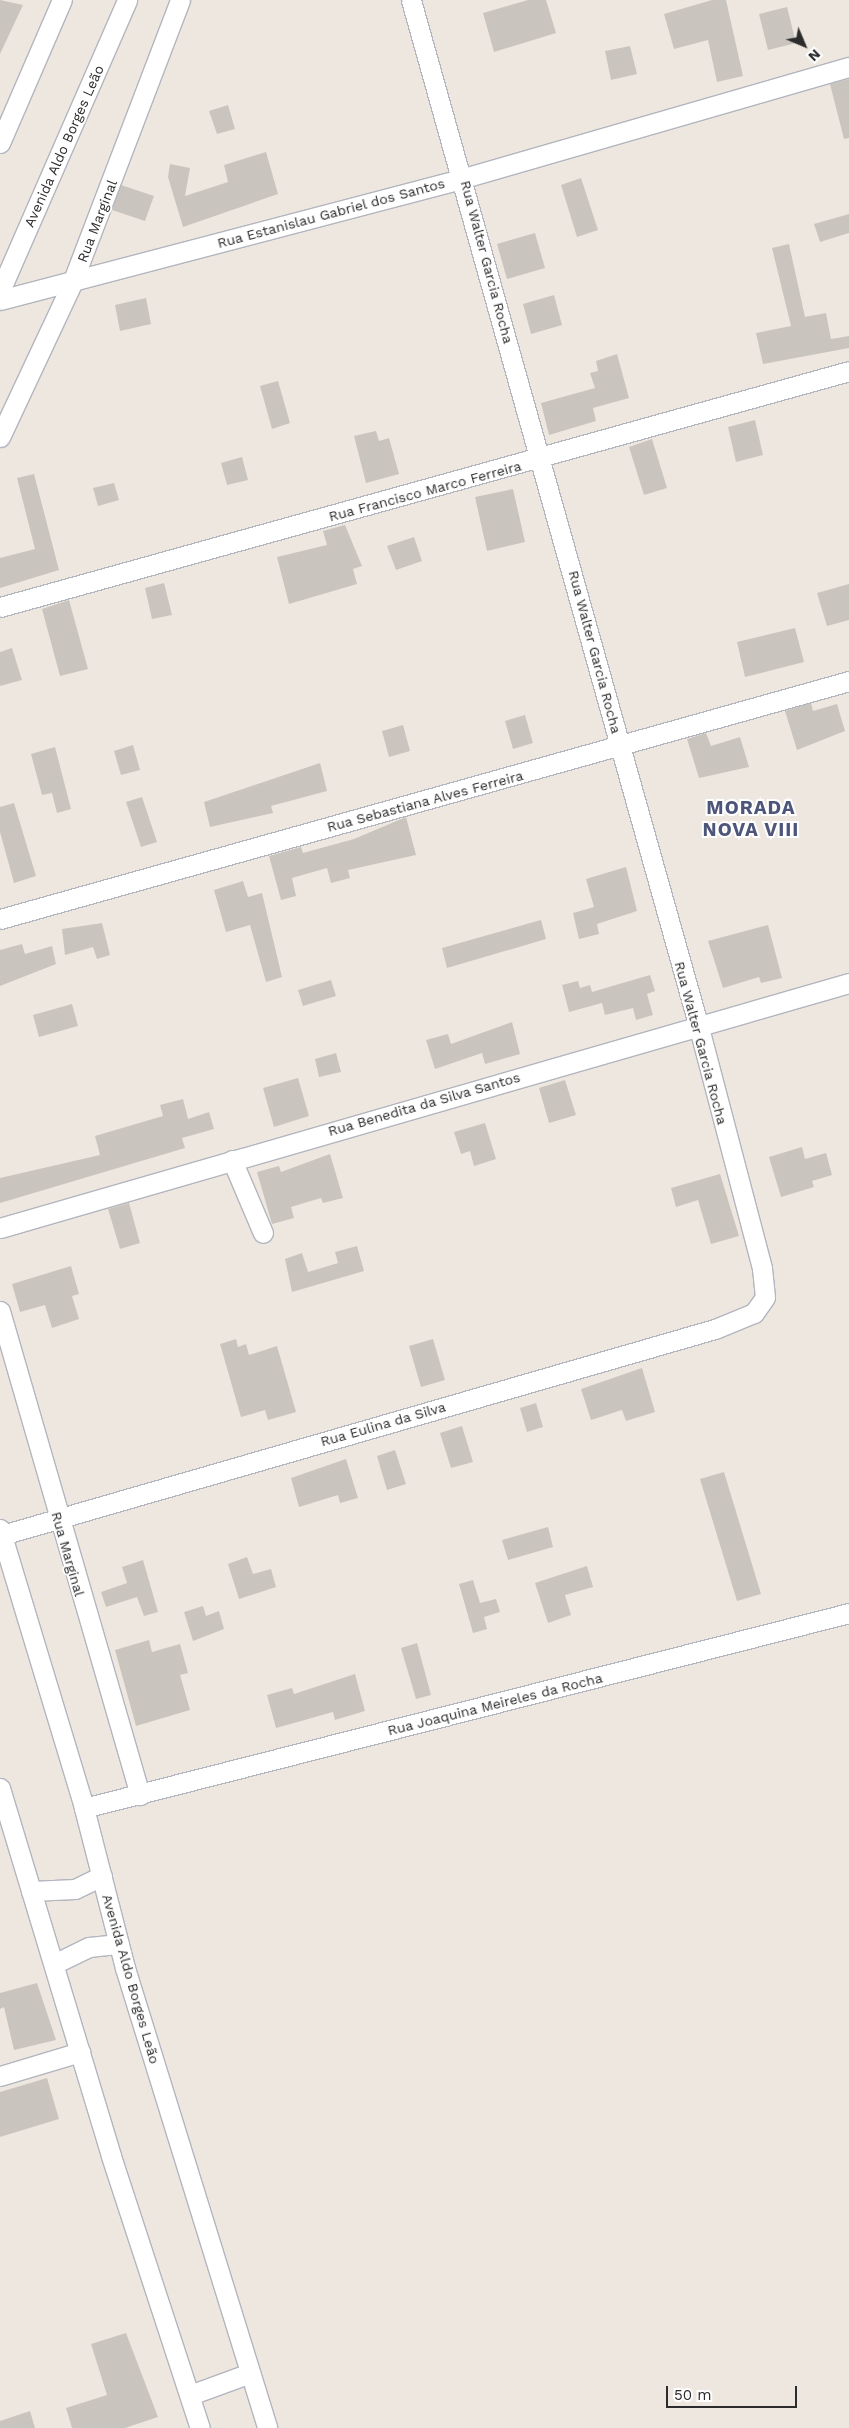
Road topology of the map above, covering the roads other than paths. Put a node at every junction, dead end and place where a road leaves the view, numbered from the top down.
1 (62, 0) edge
2 (127, 0) edge
3 (180, 0) edge
4 (411, 0) edge
5 (849, 67) edge
6 (0, 143) edge
7 (464, 178) junction
8 (72, 283) junction
9 (0, 292) edge
10 (0, 300) edge
11 (849, 371) edge
12 (4, 418) edge
13 (0, 437) edge
14 (542, 459) junction
15 (0, 607) edge
16 (849, 681) edge
17 (621, 747) junction
18 (0, 919) edge
19 (849, 983) edge
20 (698, 1024) junction
21 (232, 1160) junction
22 (0, 1228) edge
23 (263, 1233) dead end
24 (760, 1306) joint
25 (0, 1312) edge
26 (58, 1517) junction
27 (1, 1532) edge
28 (849, 1613) edge
29 (0, 1788) edge
30 (140, 1795) junction
31 (84, 1808) junction
32 (102, 1876) junction
33 (31, 1891) junction
34 (119, 1944) junction
35 (54, 1964) junction
36 (80, 2052) junction
37 (0, 2076) edge
38 (250, 2373) junction
39 (190, 2395) junction
40 (200, 2428) edge
41 (267, 2428) edge

1 - 6 street
2 - 9 street, Avenida Aldo Borges Leão
3 - 8 street, Rua Marginal
4 - 7 street, Rua Walter Garcia Rocha
5 - 7 street, Rua Estanislau Gabriel dos Santos
7 - 8 street, Rua Estanislau Gabriel dos Santos
7 - 14 street, Rua Walter Garcia Rocha
8 - 10 street, Rua Estanislau Gabriel dos Santos
8 - 12 street, Rua Marginal
11 - 14 street, Rua Francisco Marco Ferreira
12 - 13 street, Rua Marginal
14 - 15 street, Rua Francisco Marco Ferreira
14 - 17 street, Rua Walter Garcia Rocha
16 - 17 street, Rua Sebastiana Alves Ferreira
17 - 18 street, Rua Sebastiana Alves Ferreira
17 - 20 street, Rua Walter Garcia Rocha
19 - 20 street, Rua Benedita da Silva Santos
20 - 21 street, Rua Benedita da Silva Santos
20 - 24 street, Rua Walter Garcia Rocha
21 - 22 street, Rua Benedita da Silva Santos
21 - 23 street
24 - 26 street, Rua Eulina da Silva
25 - 26 street, Rua Marginal
26 - 27 street, Rua Eulina da Silva
26 - 30 street, Rua Marginal
27 - 31 street, Avenida Aldo Borges Leão
28 - 30 street, Rua Joaquina Meireles da Rocha
29 - 33 street
30 - 31 street, Rua Joaquina Meireles da Rocha
31 - 32 street, Avenida Aldo Borges Leão
32 - 33 street
32 - 34 street, Avenida Aldo Borges Leão
33 - 35 street
34 - 35 street
34 - 38 street, Avenida Aldo Borges Leão
35 - 36 street
36 - 37 street
36 - 39 street
38 - 39 street
38 - 41 street, Avenida Aldo Borges Leão
39 - 40 street

